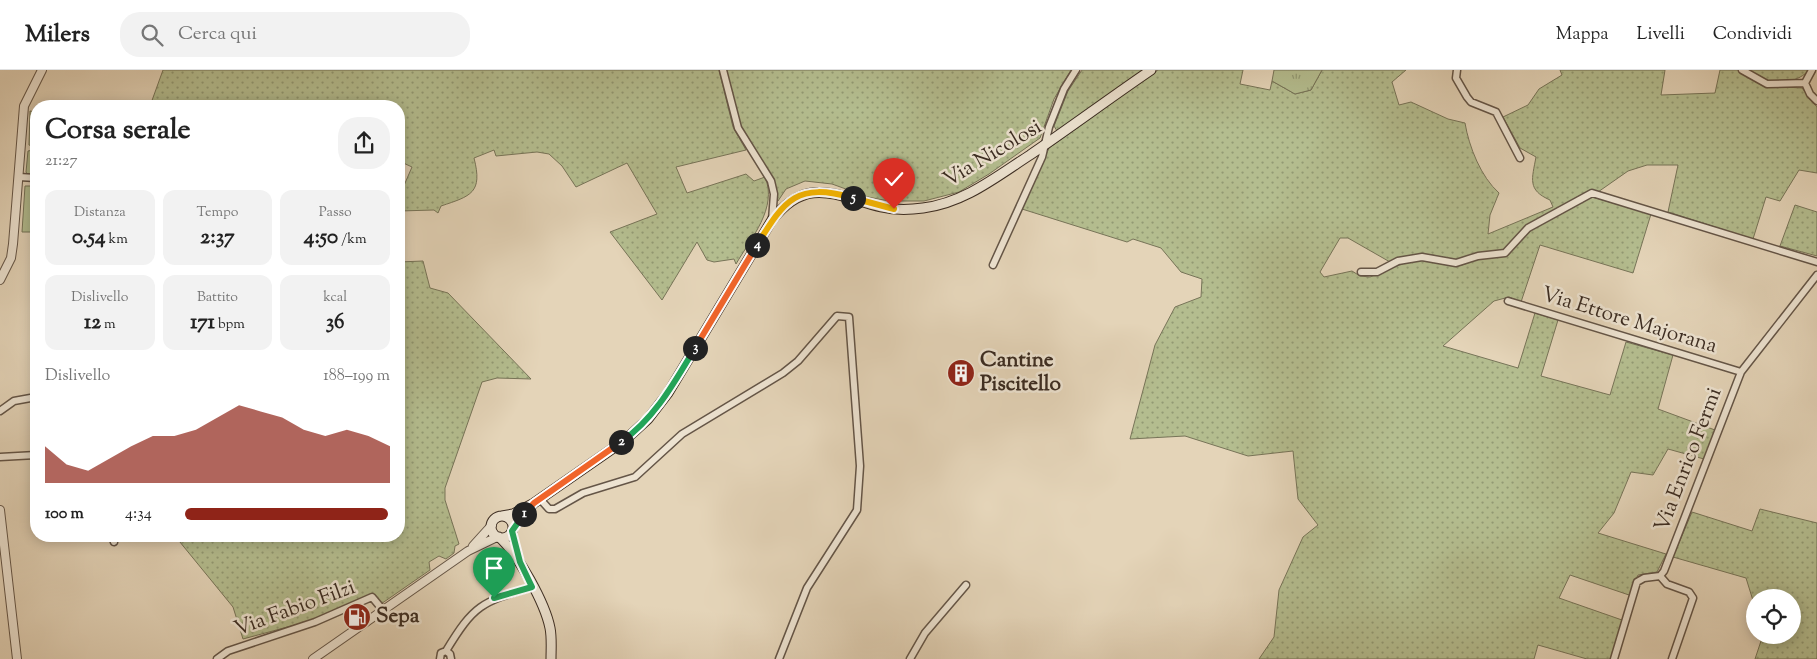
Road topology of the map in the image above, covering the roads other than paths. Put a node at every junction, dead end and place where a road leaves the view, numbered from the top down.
1 (42, 70) edge
2 (722, 70) edge
3 (1076, 70) edge
4 (1151, 70) edge
5 (1457, 70) edge
6 (1742, 70) edge
7 (1812, 70) edge
8 (1805, 83) junction
9 (1817, 101) edge
10 (1045, 144) junction
11 (1520, 158) dead end
12 (19, 177) junction
13 (30, 178) edge
14 (772, 220) junction
15 (1817, 262) edge
16 (993, 265) dead end
17 (1361, 272) dead end
18 (1817, 275) edge
19 (0, 280) edge
20 (1508, 301) dead end
21 (1741, 372) junction
22 (30, 398) edge
23 (0, 411) edge
24 (30, 455) edge
25 (0, 457) edge
26 (537, 501) junction
27 (0, 510) edge
28 (502, 516) junction
29 (492, 525) junction
30 (513, 529) junction
31 (498, 537) junction
32 (468, 551) junction
33 (520, 562) junction
34 (1660, 576) junction
35 (966, 585) dead end
36 (532, 587) junction
37 (382, 609) junction
38 (446, 651) junction
39 (17, 659) edge
40 (218, 659) edge
41 (313, 659) edge
42 (440, 659) edge
43 (451, 659) edge
44 (552, 659) edge
45 (779, 659) edge
46 (910, 659) edge
47 (1614, 659) edge
48 (1672, 659) edge

1 - 12 street
2 - 14 street
3 - 10 street
4 - 10 main road, Via Nicolosi
5 - 11 street
6 - 8 street
7 - 8 street
8 - 9 street
10 - 14 main road, Via Nicolosi
10 - 16 street
12 - 13 street
12 - 19 street
14 - 26 main road, Via Nicolosi
15 - 17 street
18 - 21 street, Via Enrico Fermi
20 - 21 street, Via Ettore Majorana
21 - 34 street, Via Enrico Fermi
22 - 23 street
24 - 25 street
26 - 28 main road
26 - 30 main road
26 - 45 street
27 - 39 street
28 - 29 main road
28 - 30 main road
29 - 31 main road
29 - 32 street
30 - 31 main road
30 - 33 main road
31 - 32 street
31 - 33 main road
32 - 37 street
33 - 36 main road
34 - 47 street
34 - 48 street
35 - 46 street
36 - 38 street
36 - 44 main road
37 - 40 street, Via Fabio Filzi
37 - 41 street
38 - 42 street
38 - 43 street

